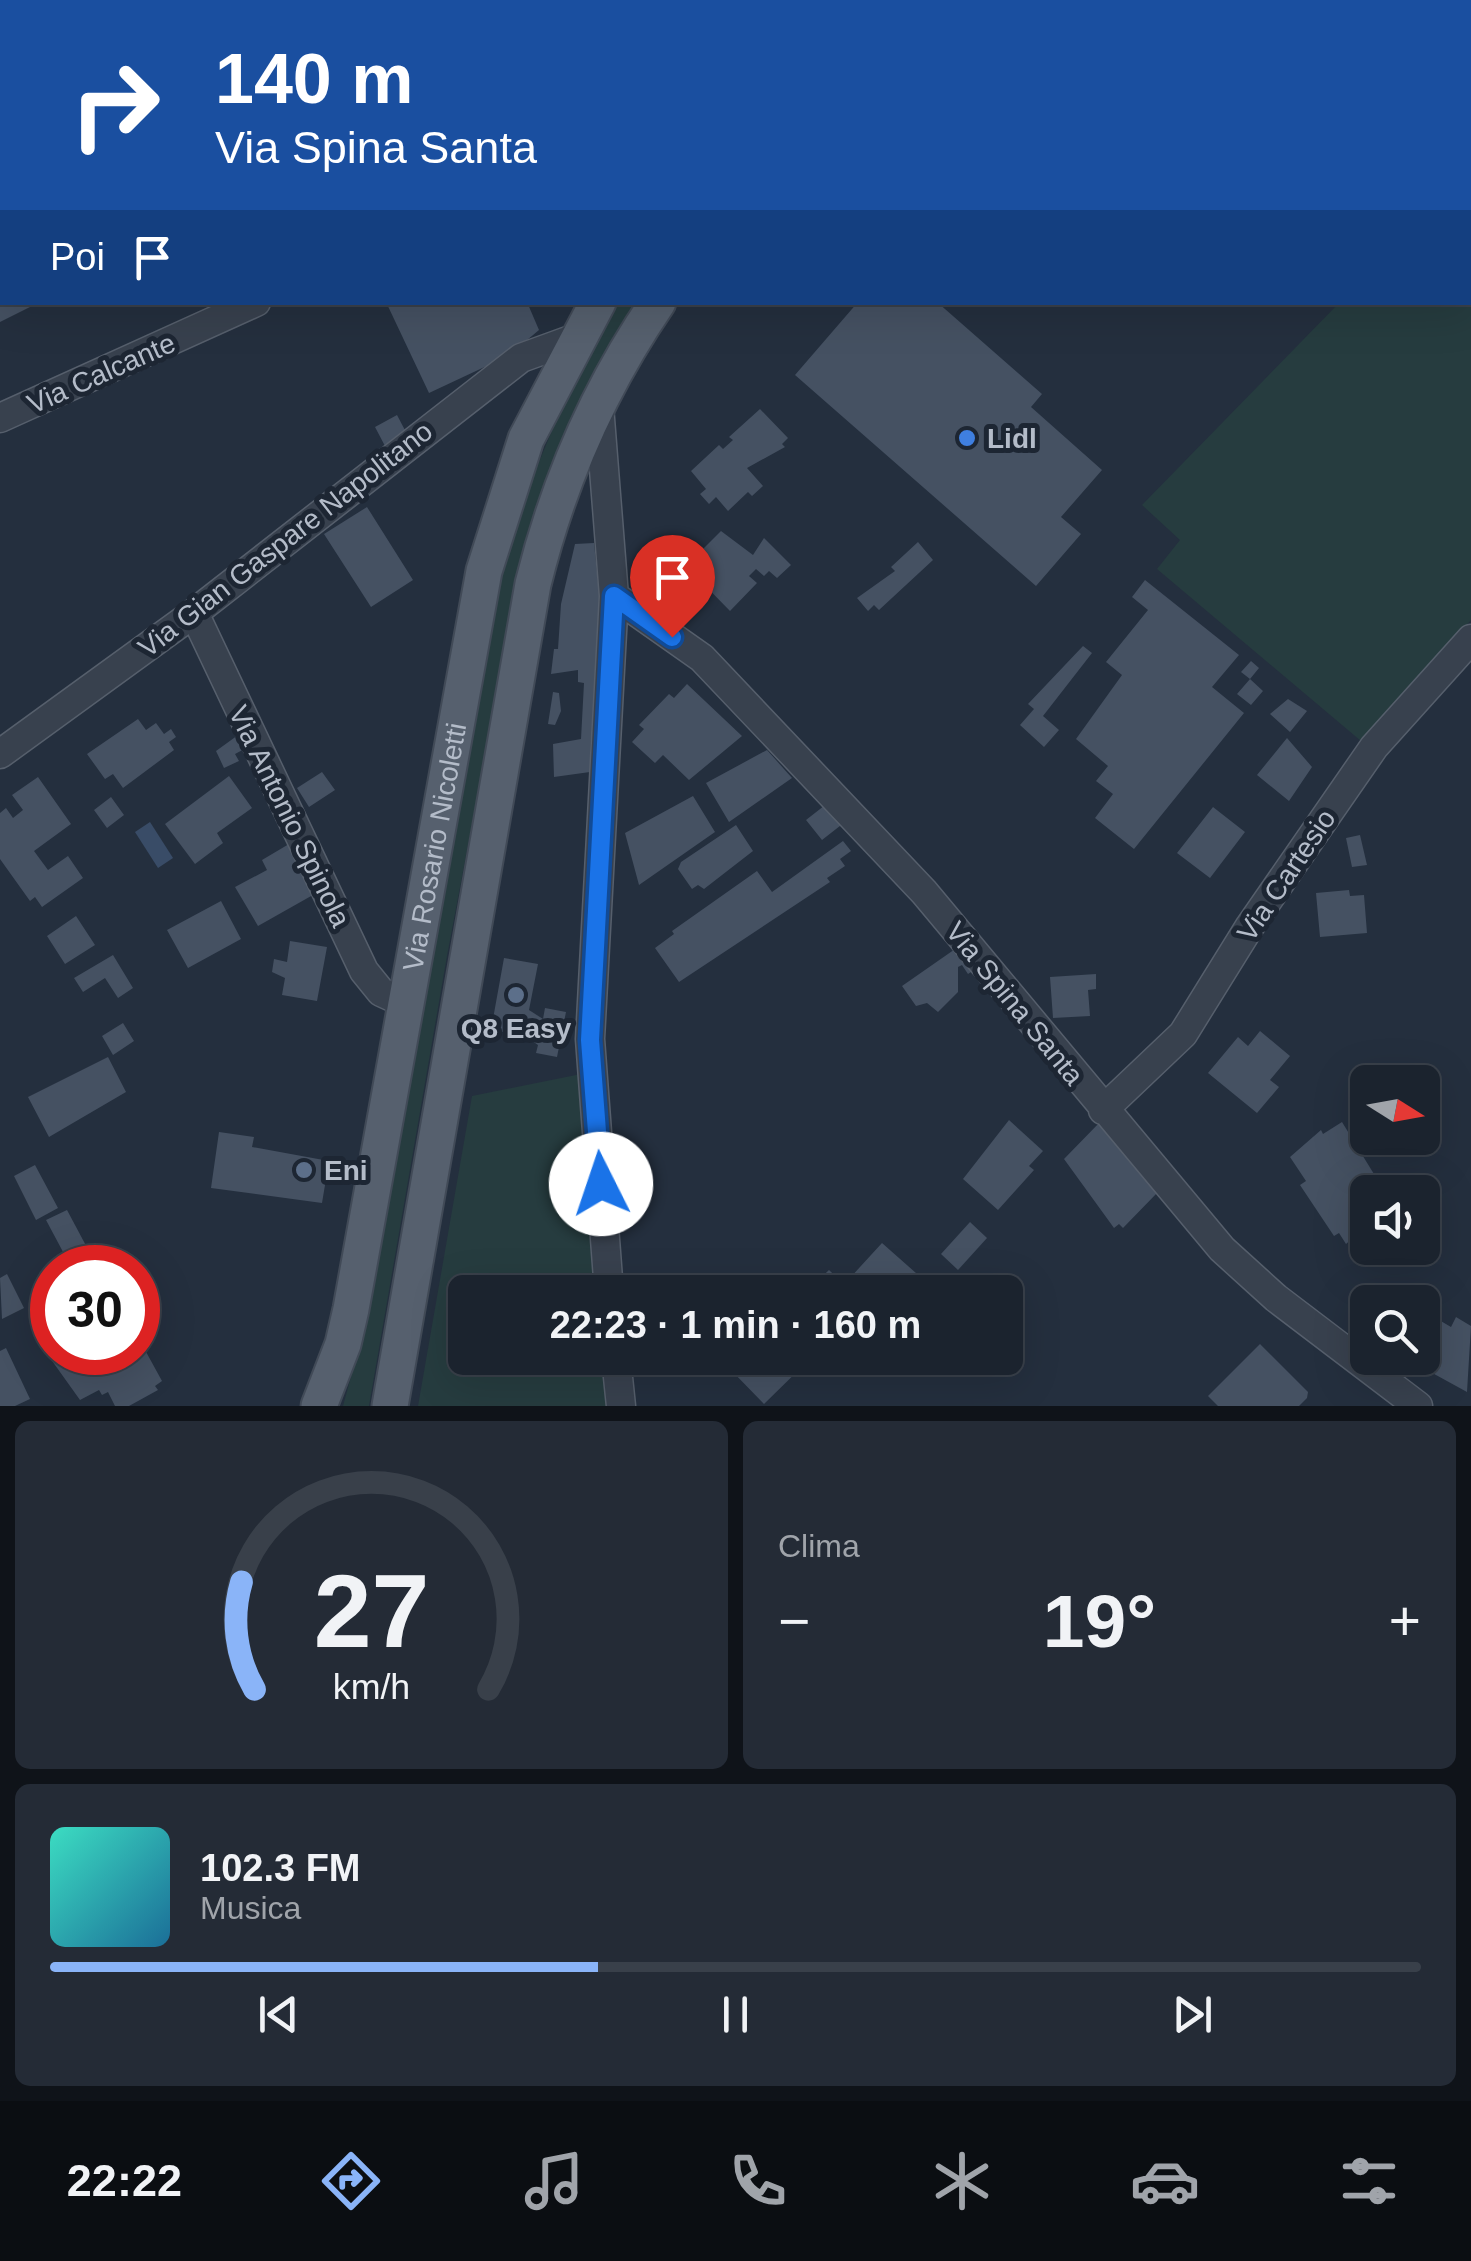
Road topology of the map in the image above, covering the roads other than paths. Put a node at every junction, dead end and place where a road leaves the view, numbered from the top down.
1 (249, 305) edge
2 (596, 305) edge
3 (656, 305) edge
4 (576, 338) junction
5 (599, 401) junction
6 (0, 418) edge
7 (614, 596) junction
8 (194, 613) junction
9 (1471, 639) edge
10 (0, 754) edge
11 (405, 1004) junction
12 (1103, 1110) junction
13 (608, 1275) edge
14 (618, 1375) edge
15 (319, 1406) edge
16 (390, 1406) edge
17 (621, 1406) edge
18 (1418, 1406) edge

1 - 6 street, Via Calcante
2 - 4 main road, Via Rosario Nicoletti
3 - 5 main road, Via Rosario Nicoletti
4 - 8 street, Via Gian Gaspare Napolitano
4 - 11 main road, Via Rosario Nicoletti
5 - 7 street
5 - 16 main road, Via Rosario Nicoletti
7 - 12 street, Via Spina Santa
7 - 13 street
8 - 10 street, Via Gian Gaspare Napolitano
8 - 11 street, Via Antonio Spinola
9 - 12 street, Via Cartesio
11 - 15 main road, Via Rosario Nicoletti
12 - 18 street, Via Spina Santa
14 - 17 street

